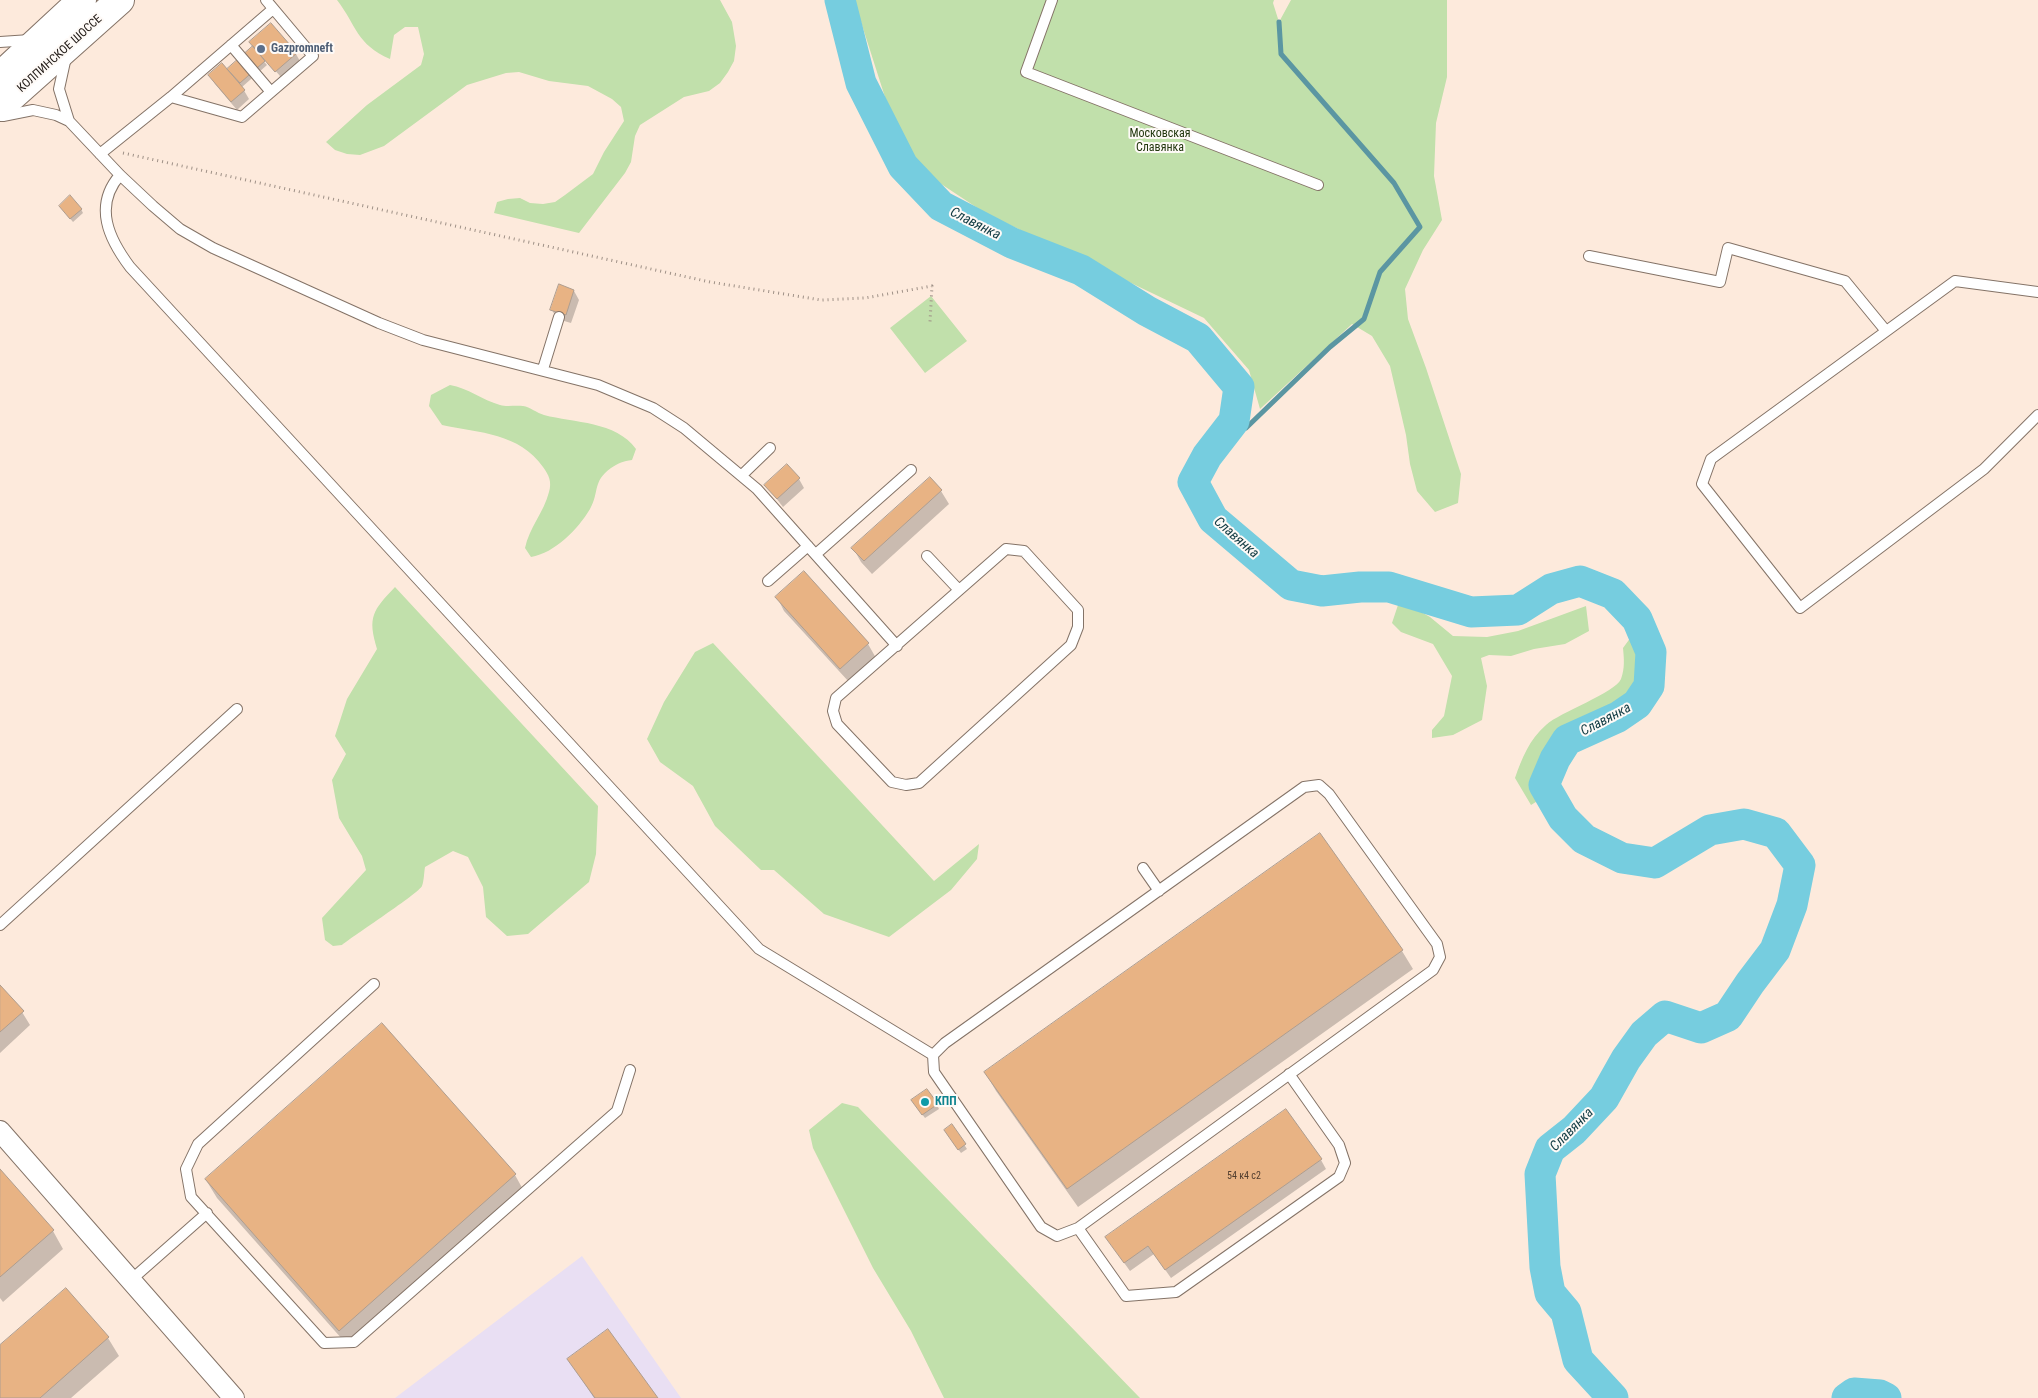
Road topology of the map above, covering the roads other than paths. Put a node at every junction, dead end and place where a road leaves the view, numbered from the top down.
1 (82, 0) edge
2 (120, 0) edge
3 (266, 0) edge
4 (1052, 0) edge
5 (273, 9) junction
6 (39, 40) junction
7 (0, 42) edge
8 (70, 45) junction
9 (231, 45) junction
10 (0, 76) edge
11 (271, 92) junction
12 (171, 97) junction
13 (0, 107) edge
14 (0, 117) edge
15 (69, 121) junction
16 (100, 154) junction
17 (120, 176) junction
18 (1318, 185) dead end
19 (1589, 256) dead end
20 (2038, 292) edge
21 (559, 317) dead end
22 (1886, 331) junction
23 (543, 369) junction
24 (2038, 415) edge
25 (770, 448) dead end
26 (911, 470) dead end
27 (742, 475) junction
28 (808, 546) junction
29 (816, 554) junction
30 (927, 556) dead end
31 (768, 582) dead end
32 (959, 590) junction
33 (897, 646) junction
34 (237, 709) dead end
35 (1143, 868) dead end
36 (1159, 891) junction
37 (0, 925) edge
38 (374, 984) dead end
39 (933, 1055) junction
40 (630, 1070) dead end
41 (1288, 1074) junction
42 (0, 1131) edge
43 (207, 1213) junction
44 (1078, 1228) junction
45 (130, 1280) junction
46 (234, 1398) edge

1 - 6 main road, КОЛПИНСКОЕ ШОССЕ
2 - 8 main road, КОЛПИНСКОЕ ШОССЕ
3 - 5 lane
4 - 18 lane
5 - 9 lane
5 - 11 lane
6 - 7 lane
6 - 10 main road, КОЛПИНСКОЕ ШОССЕ
8 - 13 main road, КОЛПИНСКОЕ ШОССЕ
8 - 15 lane
9 - 11 lane
9 - 12 lane
11 - 12 lane
12 - 16 lane
14 - 15 lane
15 - 16 lane
16 - 17 lane
17 - 23 lane
17 - 39 lane
19 - 22 lane
20 - 22 lane
21 - 23 lane
22 - 24 lane
23 - 27 lane
25 - 27 lane
26 - 29 lane
27 - 28 lane
28 - 29 lane
28 - 31 lane
29 - 33 lane
30 - 32 lane
32 - 33 lane
32 - 33 lane
34 - 37 lane
35 - 36 lane
36 - 39 lane
36 - 41 lane
38 - 43 lane
39 - 44 lane
40 - 43 lane
41 - 44 lane
41 - 44 lane
42 - 45 street
43 - 45 lane
45 - 46 street

